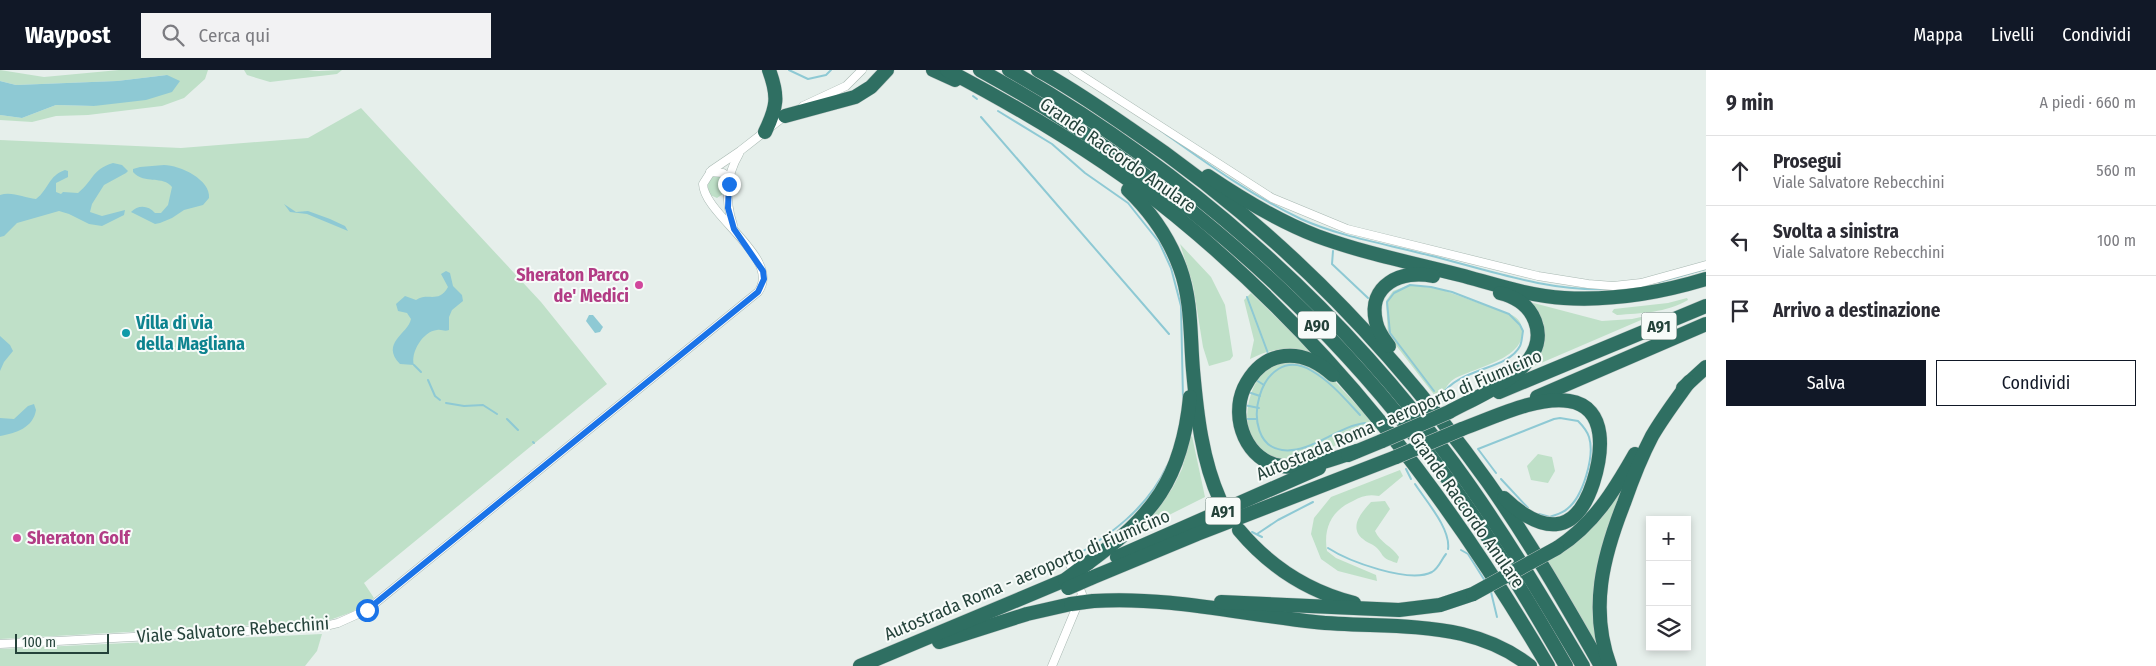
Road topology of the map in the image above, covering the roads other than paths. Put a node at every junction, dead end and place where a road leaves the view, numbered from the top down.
1 (769, 70) edge
2 (862, 70) edge
3 (887, 70) edge
4 (933, 70) edge
5 (947, 70) edge
6 (980, 70) edge
7 (1009, 70) edge
8 (1073, 70) edge
9 (1040, 71) edge
10 (998, 97) junction
11 (785, 116) junction
12 (1130, 128) junction
13 (765, 132) junction
14 (1068, 140) junction
15 (740, 151) junction
16 (710, 172) junction
17 (730, 178) junction
18 (728, 196) junction
19 (708, 198) junction
20 (734, 229) junction
21 (1706, 264) edge
22 (1706, 279) edge
23 (1706, 306) edge
24 (1706, 324) edge
25 (1706, 367) edge
26 (1193, 371) junction
27 (1689, 382) junction
28 (1418, 391) junction
29 (1449, 412) junction
30 (1385, 426) junction
31 (1462, 429) junction
32 (1357, 451) junction
33 (1487, 482) junction
34 (1220, 500) dead end
35 (1239, 530) dead end
36 (1067, 557) dead end
37 (1089, 570) junction
38 (1067, 584) junction
39 (1183, 603) junction
40 (1399, 610) junction
41 (939, 642) junction
42 (0, 644) edge
43 (860, 666) edge
44 (883, 666) edge
45 (1052, 666) edge
46 (1530, 666) edge
47 (1548, 666) edge
48 (1566, 666) edge
49 (1582, 666) edge
50 (1601, 666) edge
51 (1610, 666) edge

1 - 13 highway
2 - 11 street, Viale Salvatore Rebecchini
3 - 11 highway
4 - 10 highway
5 - 10 highway, Grande Raccordo Anulare
6 - 48 highway, Grande Raccordo Anulare / A90
7 - 49 highway, Grande Raccordo Anulare / A90
8 - 21 street
9 - 12 highway, Grande Raccordo Anulare
10 - 14 highway, Grande Raccordo Anulare
11 - 13 street, Viale Salvatore Rebecchini
12 - 22 highway
12 - 28 highway, Grande Raccordo Anulare
13 - 15 street, Viale Salvatore Rebecchini
14 - 26 highway
14 - 30 highway, Grande Raccordo Anulare
15 - 16 street, Viale Salvatore Rebecchini
15 - 17 street, Viale Salvatore Rebecchini
16 - 17 street
16 - 19 street
17 - 18 street, Viale Salvatore Rebecchini
18 - 19 street
18 - 20 street, Viale Salvatore Rebecchini
19 - 20 street, Viale Salvatore Rebecchini
20 - 42 street, Viale Salvatore Rebecchini
23 - 29 highway, Autostrada Roma - aeroporto di Fiumicino / A91
24 - 31 highway, Autostrada Roma - aeroporto di Fiumicino / A91
25 - 27 highway
26 - 34 highway
26 - 37 highway
27 - 40 highway, bridge
27 - 51 highway
28 - 29 highway
28 - 33 highway, Grande Raccordo Anulare
29 - 32 highway, Autostrada Roma - aeroporto di Fiumicino / A91, bridge
30 - 32 highway
30 - 47 highway, Grande Raccordo Anulare
31 - 33 highway
31 - 37 highway, Autostrada Roma - aeroporto di Fiumicino / A91, bridge
32 - 37 highway, Autostrada Roma - aeroporto di Fiumicino / A91
33 - 50 highway, Grande Raccordo Anulare
35 - 40 highway
36 - 45 street
37 - 38 highway, Autostrada Roma - aeroporto di Fiumicino / A91, bridge
38 - 41 highway, Autostrada Roma - aeroporto di Fiumicino / A91
38 - 43 highway, Autostrada Roma - aeroporto di Fiumicino / A91
39 - 40 highway
39 - 41 highway, bridge
39 - 46 highway
41 - 44 highway, Autostrada Roma - aeroporto di Fiumicino / A91

